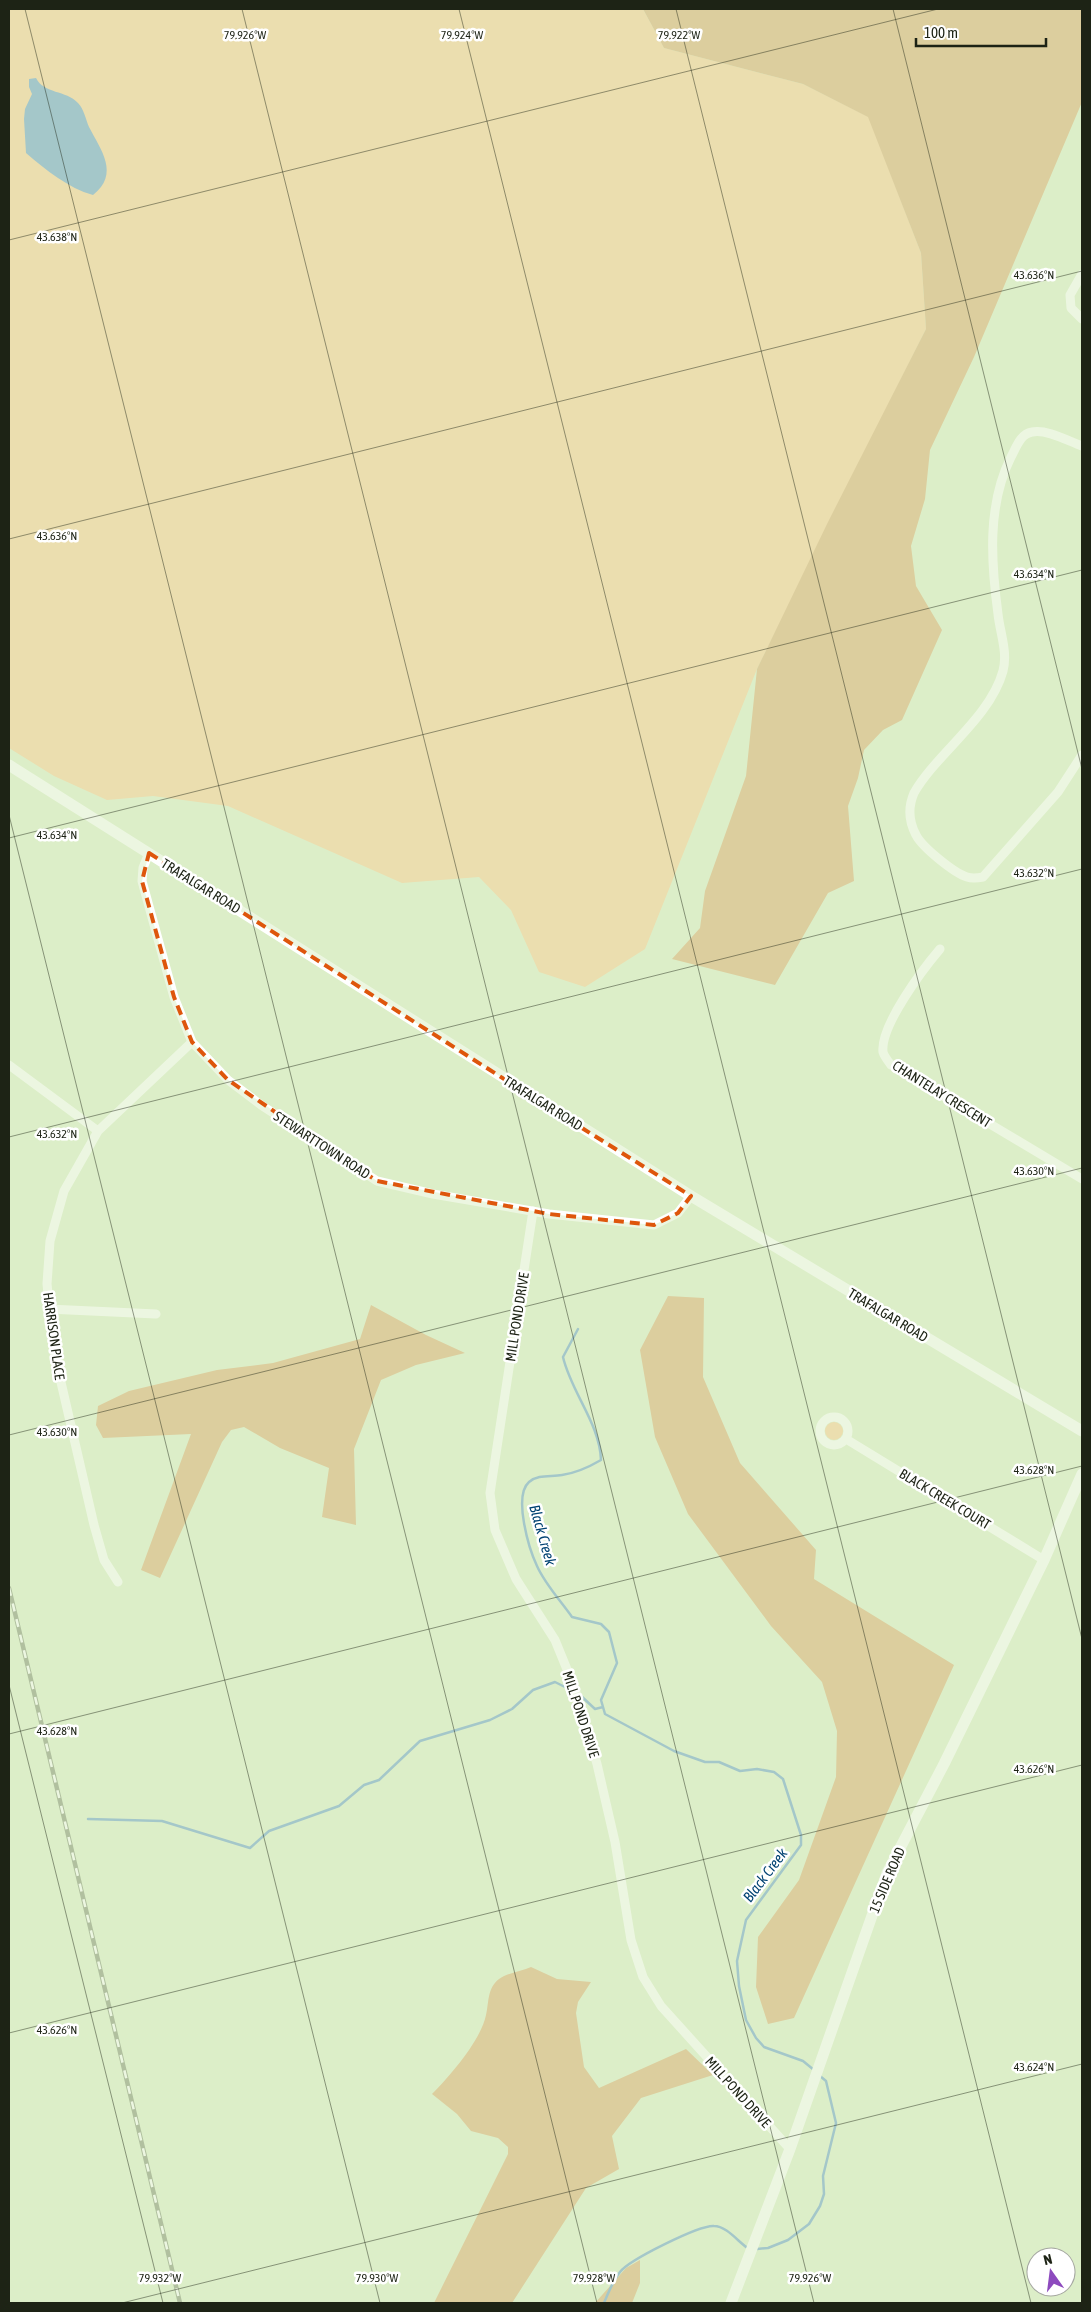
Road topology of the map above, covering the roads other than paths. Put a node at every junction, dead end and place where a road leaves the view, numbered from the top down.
1 (1082, 274) edge
2 (1082, 319) edge
3 (1082, 446) edge
4 (1082, 755) edge
5 (9, 765) edge
6 (149, 854) junction
7 (940, 949) dead end
8 (192, 1042) junction
9 (9, 1065) edge
10 (98, 1131) junction
11 (1082, 1179) edge
12 (691, 1196) junction
13 (533, 1211) junction
14 (48, 1310) junction
15 (156, 1314) dead end
16 (1082, 1431) edge
17 (846, 1439) dead end
18 (1082, 1474) edge
19 (1044, 1560) junction
20 (118, 1582) dead end
21 (790, 2149) junction
22 (731, 2303) edge

1 - 2 street
3 - 4 street
5 - 6 main road, TRAFALGAR ROAD
6 - 8 street, STEWARTTOWN ROAD
6 - 12 main road, TRAFALGAR ROAD
7 - 11 street, CHANTELAY CRESCENT
8 - 10 street, HARRISON PLACE
8 - 13 street, STEWARTTOWN ROAD
9 - 10 street
10 - 14 street, HARRISON PLACE
12 - 13 street, STEWARTTOWN ROAD
12 - 16 main road, TRAFALGAR ROAD
13 - 21 street, MILL POND DRIVE
14 - 15 street
14 - 20 street, HARRISON PLACE
17 - 19 street, BLACK CREEK COURT
18 - 19 main road, 15 SIDE ROAD
19 - 21 main road, 15 SIDE ROAD
21 - 22 main road, 15 SIDE ROAD

